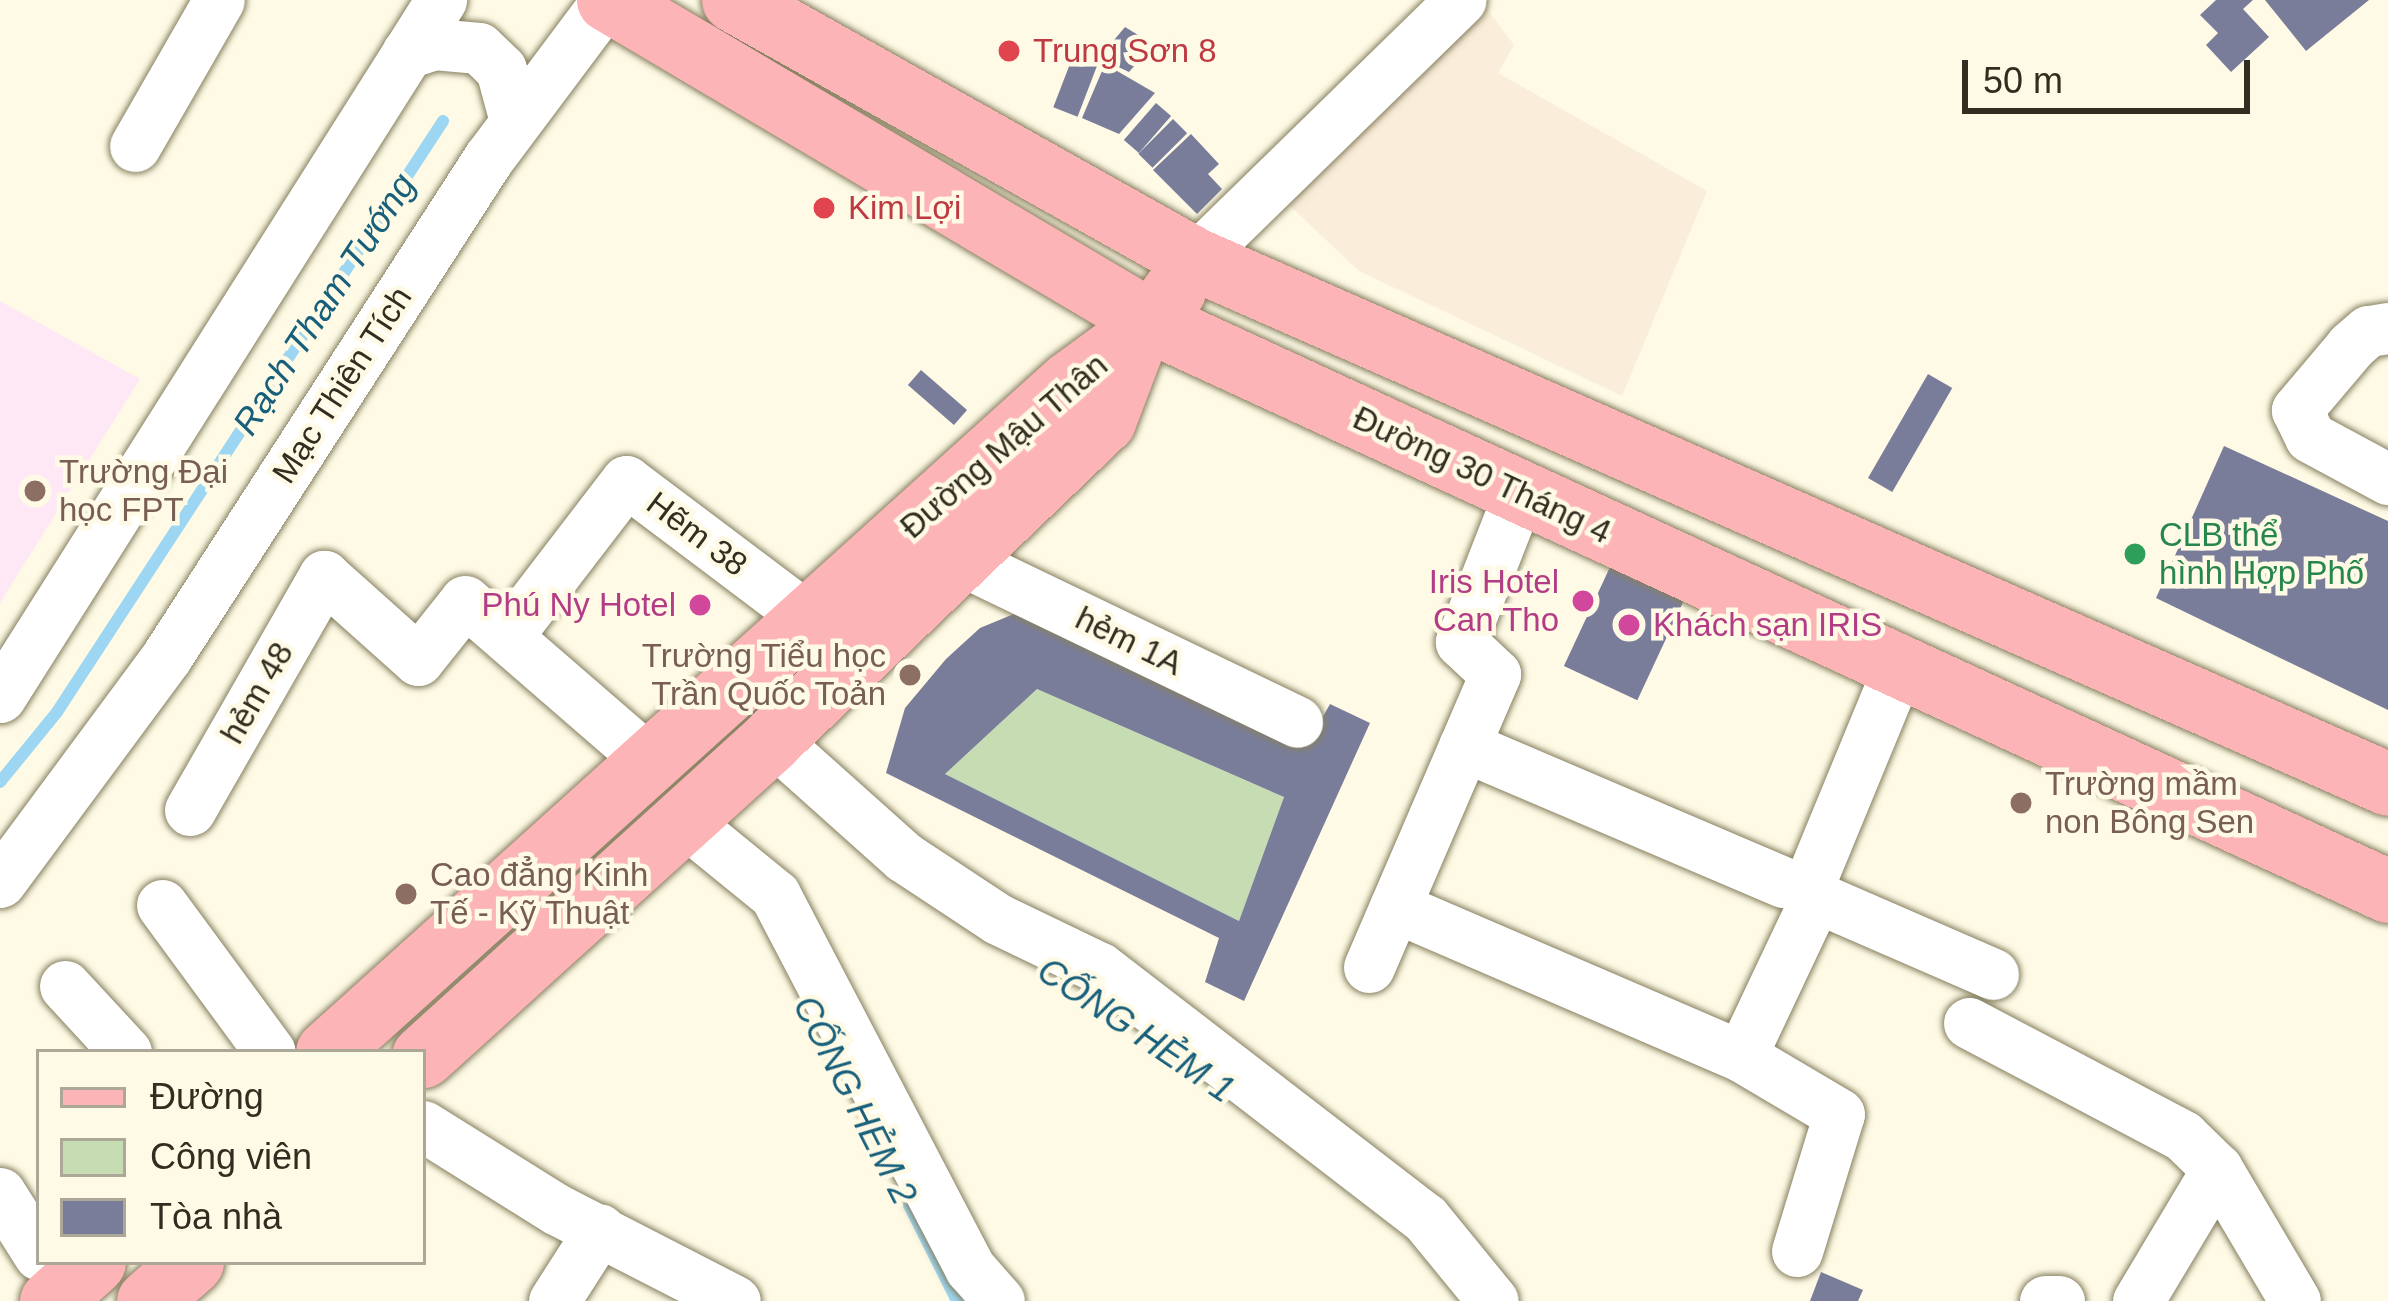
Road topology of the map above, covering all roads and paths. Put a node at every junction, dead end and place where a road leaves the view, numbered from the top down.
1 (219, 0) edge
2 (441, 0) edge
3 (607, 0) edge
4 (733, 0) edge
5 (1460, 0) edge
6 (407, 52) junction
7 (515, 121) junction
8 (135, 146) dead end
9 (1195, 259) junction
10 (1144, 328) junction
11 (2388, 328) edge
12 (2388, 478) edge
13 (1519, 493) junction
14 (961, 560) junction
15 (826, 602) junction
16 (889, 629) junction
17 (508, 635) junction
18 (1899, 666) junction
19 (5, 678) edge
20 (1297, 722) dead end
21 (772, 739) junction
22 (1464, 746) junction
23 (650, 761) junction
24 (2388, 784) edge
25 (190, 810) dead end
26 (683, 820) junction
27 (0, 883) edge
28 (1800, 889) junction
29 (2388, 891) edge
30 (162, 905) dead end
31 (1394, 908) junction
32 (1369, 967) dead end
33 (1994, 974) dead end
34 (65, 986) dead end
35 (1969, 1023) dead end
36 (123, 1049) edge
37 (268, 1049) edge
38 (330, 1049) edge
39 (426, 1053) edge
40 (1741, 1055) junction
41 (426, 1128) edge
42 (2217, 1169) junction
43 (0, 1193) edge
44 (600, 1229) junction
45 (36, 1243) edge
46 (1796, 1251) dead end
47 (554, 1301) edge
48 (735, 1301) edge
49 (999, 1301) edge
50 (1493, 1301) edge
51 (2045, 1301) edge
52 (2060, 1301) edge
53 (2138, 1301) edge
54 (2295, 1301) edge

1 - 8 street
2 - 6 street
3 - 7 street, Mạc Thiên Tích
3 - 10 main road, Đường 30 Tháng 4
4 - 9 main road
5 - 9 street
6 - 7 street
6 - 19 street
7 - 27 street, Mạc Thiên Tích
9 - 10 main road
9 - 24 main road
10 - 13 main road, Đường 30 Tháng 4
10 - 14 main road, Đường Mậu Thân
10 - 15 main road, Đường Mậu Thân
11 - 12 street
13 - 18 main road, Đường 30 Tháng 4
13 - 22 street
14 - 16 main road, Đường Mậu Thân
14 - 20 street, hẻm 1A
15 - 16 main road
15 - 17 street, Hẽm 38
15 - 23 main road, Đường Mậu Thân
16 - 21 main road, Đường Mậu Thân
17 - 23 street
17 - 25 street, hẻm 48
18 - 28 street
18 - 29 main road, Đường 30 Tháng 4
21 - 26 main road, Đường Mậu Thân
21 - 50 street
22 - 28 street
22 - 31 street
23 - 38 main road, Đường Mậu Thân
26 - 39 main road, Đường Mậu Thân
26 - 49 street
28 - 33 street
28 - 40 street
30 - 37 street
31 - 32 street
31 - 40 street
34 - 36 street
35 - 42 street
40 - 46 street
41 - 44 street
42 - 53 street
42 - 54 street
43 - 45 street
44 - 47 street
44 - 48 street
51 - 52 street

